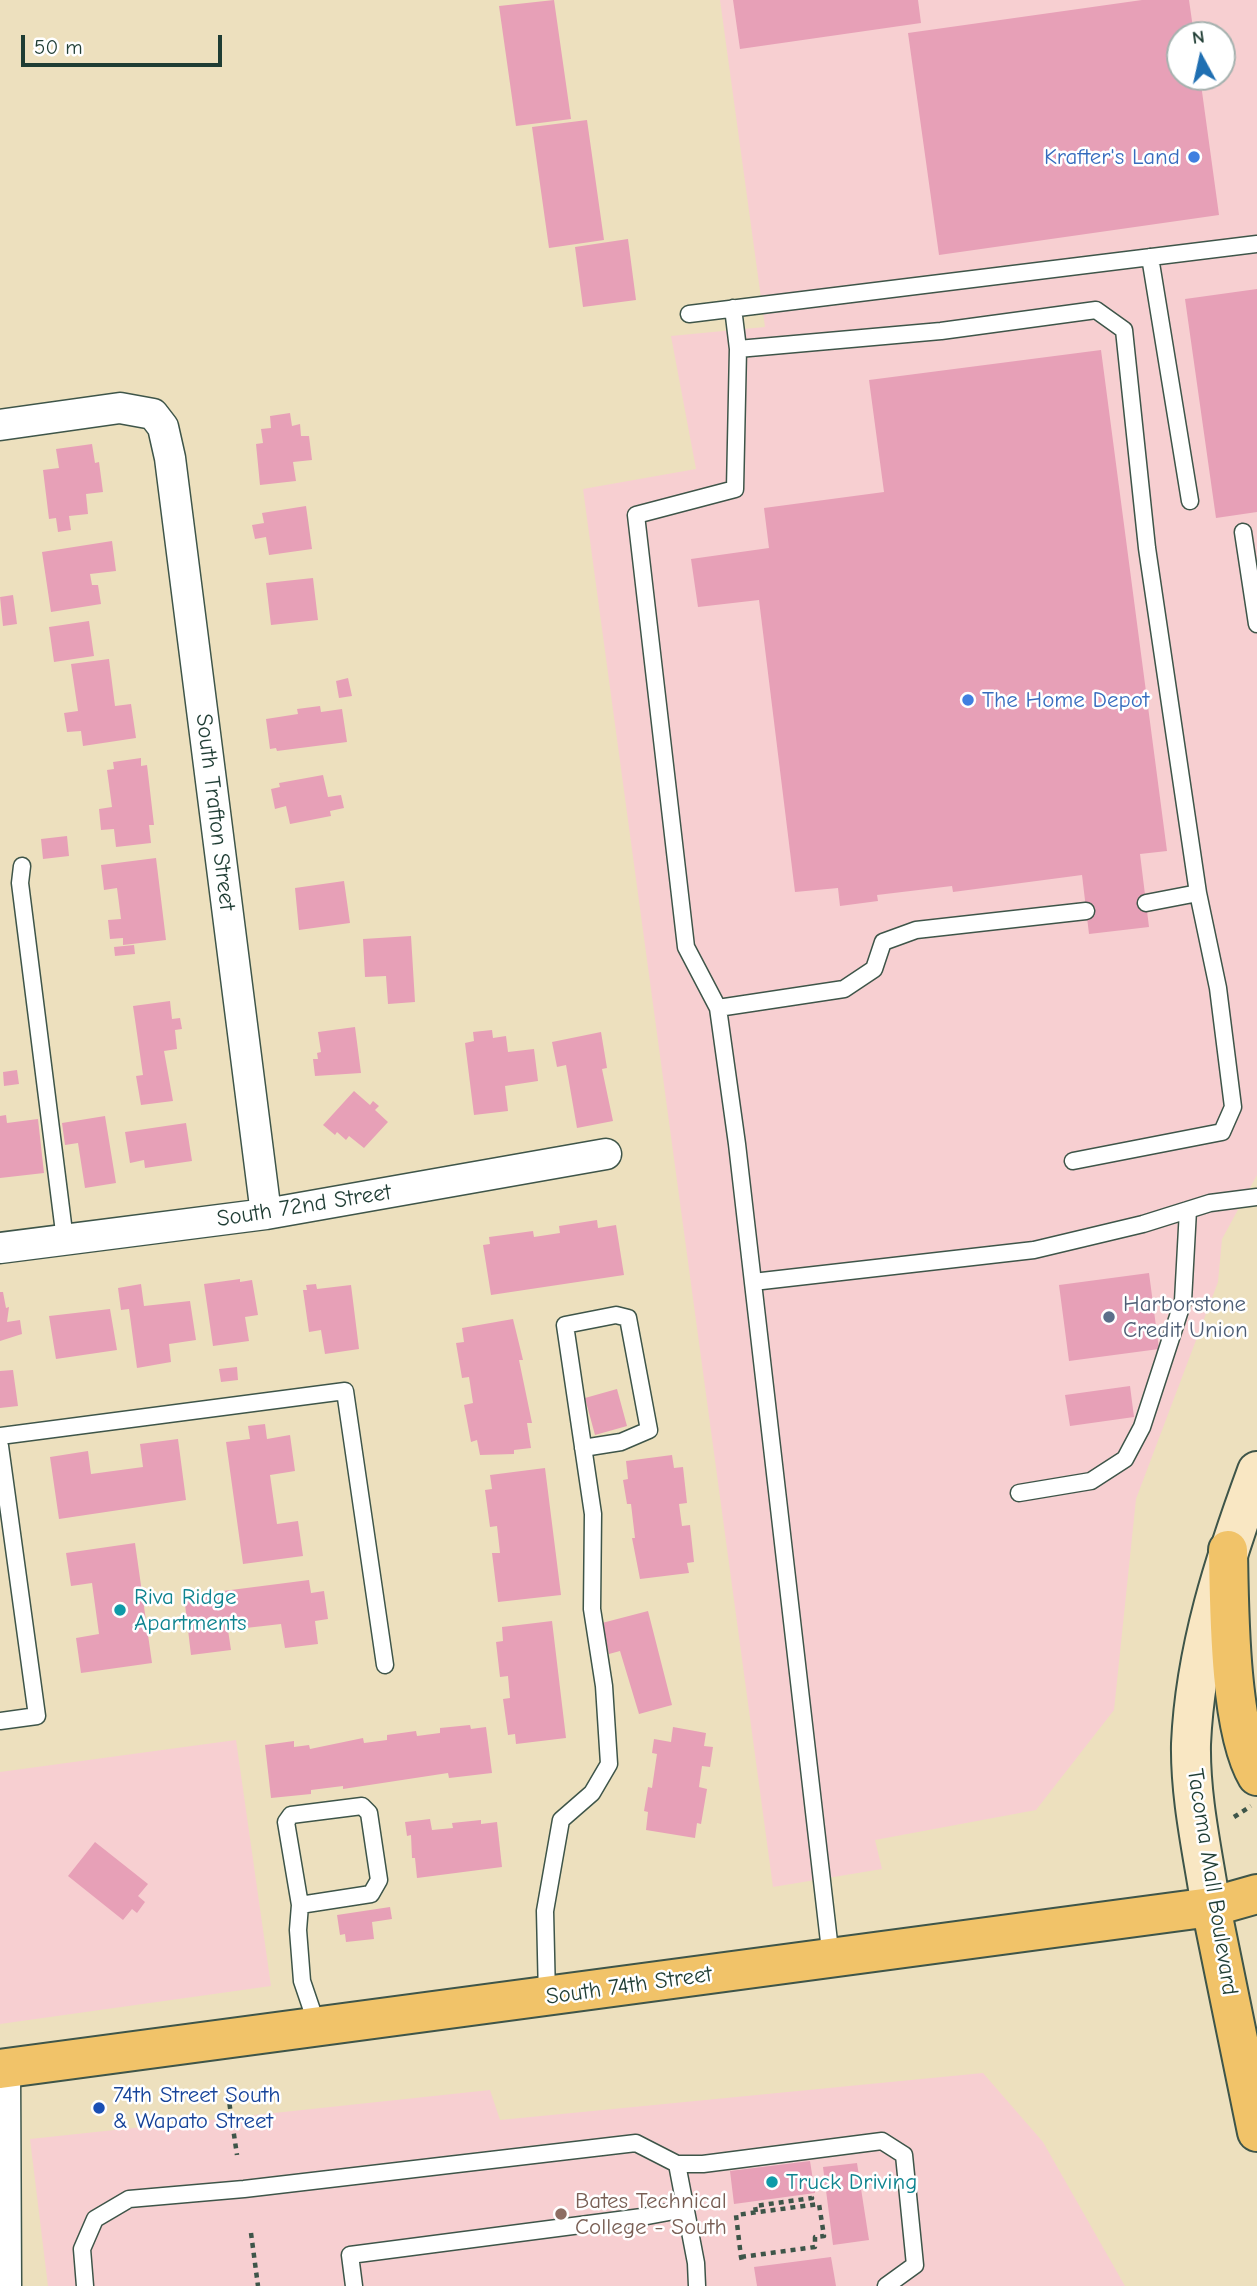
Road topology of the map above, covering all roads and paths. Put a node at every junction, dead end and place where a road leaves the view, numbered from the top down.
1 (1257, 244) edge
2 (1150, 257) junction
3 (733, 308) junction
4 (689, 314) dead end
5 (738, 349) junction
6 (0, 425) edge
7 (1190, 501) dead end
8 (1243, 532) dead end
9 (1257, 624) edge
10 (22, 866) dead end
11 (1198, 893) junction
12 (1146, 903) dead end
13 (1086, 911) dead end
14 (718, 1008) junction
15 (606, 1154) dead end
16 (1073, 1161) dead end
17 (1257, 1197) edge
18 (1188, 1210) junction
19 (267, 1213) junction
20 (65, 1240) junction
21 (0, 1248) edge
22 (753, 1282) junction
23 (0, 1436) edge
24 (0, 1446) edge
25 (583, 1448) junction
26 (1257, 1471) edge
27 (1019, 1493) dead end
28 (1228, 1550) junction
29 (385, 1665) dead end
30 (0, 1721) edge
31 (1257, 1776) edge
32 (1257, 1802) edge
33 (1234, 1817) dead end
34 (1257, 1894) edge
35 (300, 1905) junction
36 (1211, 1907) junction
37 (831, 1959) junction
38 (547, 1997) junction
39 (318, 2028) junction
40 (2, 2069) edge
41 (228, 2094) dead end
42 (1257, 2132) edge
43 (237, 2155) dead end
44 (677, 2164) junction
45 (811, 2194) dead end
46 (685, 2208) junction
47 (756, 2212) junction
48 (251, 2232) dead end
49 (6, 2286) edge
50 (85, 2286) edge
51 (258, 2286) edge
52 (354, 2286) edge
53 (697, 2286) edge
54 (886, 2286) edge

1 - 2 lane
2 - 3 lane
2 - 7 lane
3 - 4 lane
3 - 5 lane
5 - 11 lane
5 - 14 lane
6 - 19 street, South Trafton Street
8 - 9 lane
10 - 20 lane
11 - 12 lane
11 - 16 lane
13 - 14 lane
14 - 22 lane
15 - 19 street, South 72nd Street
17 - 18 lane
18 - 22 lane
18 - 27 lane
19 - 20 street, South 72nd Street
20 - 21 street, South 72nd Street
22 - 37 lane
23 - 29 lane
24 - 30 lane
25 - 25 lane
25 - 38 lane
26 - 28 main road, Tacoma Mall Boulevard
28 - 31 main road
28 - 36 main road, Tacoma Mall Boulevard
32 - 33 path
34 - 36 main road, South 74th Street
35 - 35 lane
35 - 39 lane
36 - 37 main road, South 74th Street
36 - 42 main road, Tacoma Mall Boulevard
37 - 38 main road, South 74th Street
38 - 39 main road, South 74th Street
39 - 40 main road, South 74th Street
40 - 49 street
41 - 43 path
44 - 46 lane
44 - 50 lane
44 - 54 lane
45 - 47 path
46 - 52 lane
46 - 53 lane
47 - 47 path
48 - 51 path

